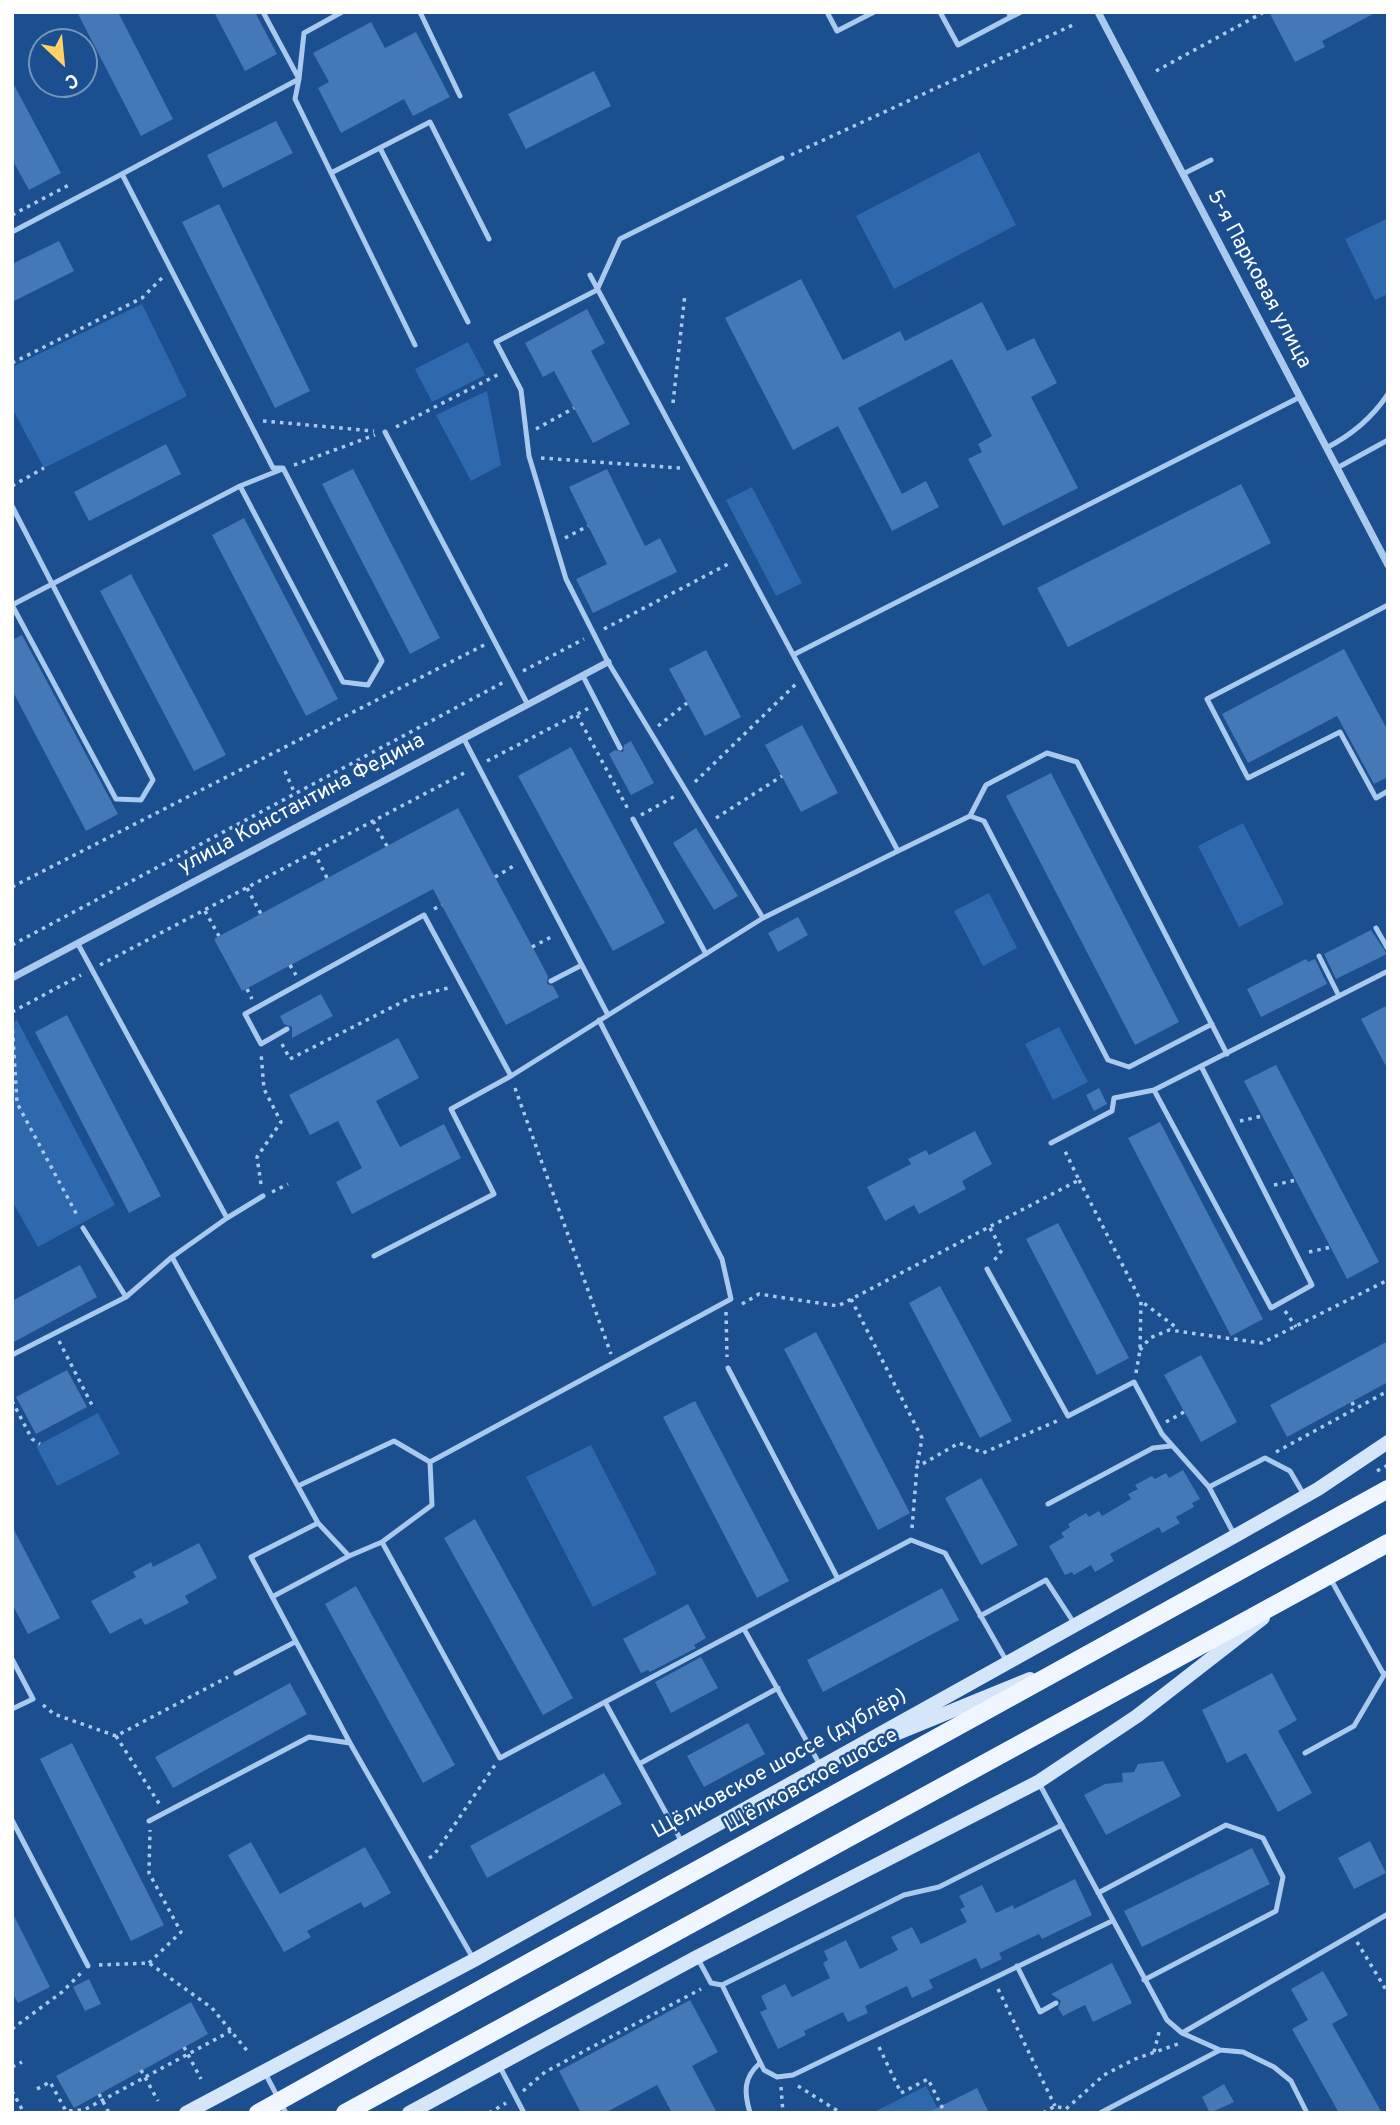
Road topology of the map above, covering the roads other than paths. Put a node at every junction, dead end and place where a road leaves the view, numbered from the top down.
1 (263, 12) edge
2 (342, 12) edge
3 (420, 12) edge
4 (827, 12) edge
5 (874, 12) edge
6 (940, 12) edge
7 (1021, 12) edge
8 (1098, 12) edge
9 (1009, 15) edge
10 (299, 79) junction
11 (460, 96) dead end
12 (380, 148) junction
13 (782, 158) road end
14 (1211, 160) dead end
15 (331, 173) junction
16 (122, 174) junction
17 (1183, 174) junction
18 (12, 232) edge
19 (489, 239) dead end
20 (590, 275) dead end
21 (597, 290) junction
22 (468, 322) dead end
23 (415, 345) dead end
24 (1388, 394) edge
25 (1300, 397) junction
26 (386, 432) road end
27 (1388, 440) edge
28 (1326, 448) junction
29 (283, 468) junction
30 (1337, 468) junction
31 (240, 486) junction
32 (12, 506) edge
33 (1388, 544) edge
34 (1379, 549) junction
35 (1388, 565) edge
36 (52, 584) junction
37 (12, 605) edge
38 (1388, 605) edge
39 (795, 654) junction
40 (608, 662) junction
41 (583, 676) junction
42 (528, 705) junction
43 (464, 739) junction
44 (620, 748) dead end
45 (1388, 792) edge
46 (970, 816) junction
47 (634, 819) road end
48 (898, 851) junction
49 (763, 918) junction
50 (1376, 928) dead end
51 (78, 944) junction
52 (1388, 949) edge
53 (706, 954) junction
54 (1319, 956) dead end
55 (582, 965) junction
56 (1388, 971) edge
57 (12, 978) edge
58 (551, 981) dead end
59 (1339, 996) junction
60 (608, 1015) junction
61 (599, 1020) junction
62 (1212, 1024) junction
63 (287, 1029) dead end
64 (1227, 1054) junction
65 (1201, 1066) junction
66 (511, 1076) junction
67 (1154, 1090) junction
68 (1051, 1143) dead end
69 (263, 1196) road end
70 (227, 1217) junction
71 (83, 1228) road end
72 (374, 1256) dead end
73 (172, 1257) junction
74 (987, 1269) dead end
75 (126, 1297) junction
76 (12, 1355) edge
77 (727, 1368) road end
78 (1388, 1442) edge
79 (1171, 1446) junction
80 (430, 1462) junction
81 (298, 1486) junction
82 (1209, 1487) junction
83 (1388, 1489) edge
84 (1305, 1496) junction
85 (1048, 1504) dead end
86 (318, 1523) junction
87 (1236, 1536) junction
88 (382, 1542) junction
89 (1388, 1543) edge
90 (349, 1556) junction
91 (1329, 1575) junction
92 (838, 1579) junction
93 (272, 1597) junction
94 (1285, 1600) junction
95 (980, 1616) junction
96 (1075, 1624) junction
97 (744, 1629) junction
98 (295, 1642) junction
99 (1086, 1656) junction
100 (12, 1659) edge
101 (1007, 1662) junction
102 (236, 1673) road end
103 (1386, 1674) edge
104 (778, 1688) junction
105 (605, 1702) junction
106 (12, 1709) edge
107 (350, 1743) junction
108 (1305, 1753) dead end
109 (639, 1764) junction
110 (820, 1765) junction
111 (1038, 1782) junction
112 (12, 1820) edge
113 (149, 1821) road end
114 (1062, 1825) junction
115 (683, 1844) junction
116 (1098, 1892) junction
117 (1388, 1914) edge
118 (1112, 1921) junction
119 (697, 1957) junction
120 (474, 1960) junction
121 (88, 1966) road end
122 (1017, 1966) junction
123 (1144, 1980) junction
124 (722, 1985) junction
125 (1056, 2003) dead end
126 (1182, 2033) junction
127 (1220, 2050) junction
128 (760, 2063) junction
129 (498, 2064) junction
130 (265, 2073) junction
131 (286, 2111) edge
132 (186, 2113) edge
133 (258, 2113) edge
134 (278, 2113) edge
135 (345, 2113) edge
136 (409, 2113) edge
137 (524, 2113) edge
138 (750, 2113) edge
139 (1100, 2113) edge
140 (1307, 2113) edge

1 - 10 lane
2 - 10 lane
3 - 11 lane
4 - 5 lane
6 - 9 lane
7 - 9 lane
8 - 17 street, 5-я Парковая улица
10 - 15 lane
10 - 16 lane
12 - 15 lane
12 - 19 lane
12 - 22 lane
13 - 21 lane
14 - 17 lane
15 - 23 lane
16 - 18 lane
16 - 29 lane
17 - 25 street, 5-я Парковая улица
20 - 21 lane
21 - 39 lane
21 - 40 lane
24 - 28 lane
25 - 28 street, 5-я Парковая улица
25 - 39 lane
26 - 42 lane
27 - 30 lane
28 - 30 street, 5-я Парковая улица
29 - 31 lane
29 - 31 lane
30 - 34 street, 5-я Парковая улица
31 - 36 lane
32 - 36 lane
33 - 34 lane
34 - 35 street, 5-я Парковая улица
36 - 37 lane
36 - 37 lane
38 - 45 lane
39 - 48 lane
40 - 41 street, улица Константина Федина
40 - 49 lane
41 - 42 street, улица Константина Федина
41 - 44 lane
42 - 43 street, улица Константина Федина
43 - 51 street, улица Константина Федина
43 - 55 lane
46 - 48 lane
46 - 62 lane
46 - 62 lane
47 - 53 lane
48 - 49 lane
49 - 53 lane
50 - 52 lane
51 - 57 street, улица Константина Федина
51 - 70 lane
53 - 60 lane
54 - 59 lane
55 - 58 lane
55 - 60 lane
56 - 59 lane
59 - 64 lane
60 - 61 lane
61 - 66 lane
61 - 80 lane
62 - 64 lane
63 - 66 lane
64 - 65 lane
65 - 67 lane
65 - 67 lane
66 - 72 lane
67 - 68 lane
69 - 70 lane
70 - 73 lane
71 - 75 lane
73 - 75 lane
73 - 81 lane
74 - 79 lane
75 - 76 lane
77 - 92 lane
78 - 84 main road, Щёлковское шоссе (дублёр)
79 - 82 lane
79 - 85 lane
80 - 81 lane
80 - 88 lane
81 - 86 lane
82 - 84 lane
82 - 87 lane
83 - 99 main road, Щёлковское шоссе
84 - 87 main road, Щёлковское шоссе (дублёр)
86 - 90 lane
86 - 93 lane
87 - 96 main road, Щёлковское шоссе (дублёр)
88 - 90 lane
88 - 105 lane
89 - 91 main road
90 - 93 lane
91 - 94 main road
91 - 103 lane
92 - 95 lane
92 - 97 lane
93 - 98 lane
94 - 111 main road
94 - 135 main road
95 - 96 lane
95 - 101 lane
96 - 101 main road, Щёлковское шоссе (дублёр)
97 - 104 lane
97 - 105 lane
98 - 102 lane
98 - 107 lane
99 - 110 main road
99 - 133 main road, Щёлковское шоссе, bridge
100 - 106 lane
101 - 110 main road, Щёлковское шоссе (дублёр)
103 - 108 lane
104 - 109 lane
104 - 110 lane
105 - 109 lane
107 - 113 lane
107 - 120 lane
109 - 115 lane
110 - 115 main road, Щёлковское шоссе (дублёр)
111 - 114 lane
111 - 119 main road
112 - 121 lane
114 - 116 lane
114 - 124 lane
115 - 120 main road, Щёлковское шоссе (дублёр)
116 - 118 lane
116 - 123 lane
117 - 126 lane
118 - 122 lane
118 - 123 lane
119 - 124 lane
119 - 129 main road
120 - 130 main road, Щёлковское шоссе (дублёр)
122 - 125 lane
122 - 128 lane
123 - 126 lane
124 - 128 lane
126 - 127 lane
127 - 139 lane
127 - 140 lane
128 - 138 lane
129 - 136 main road
129 - 137 lane
130 - 131 lane
130 - 132 main road, Щёлковское шоссе (дублёр)
131 - 134 lane

